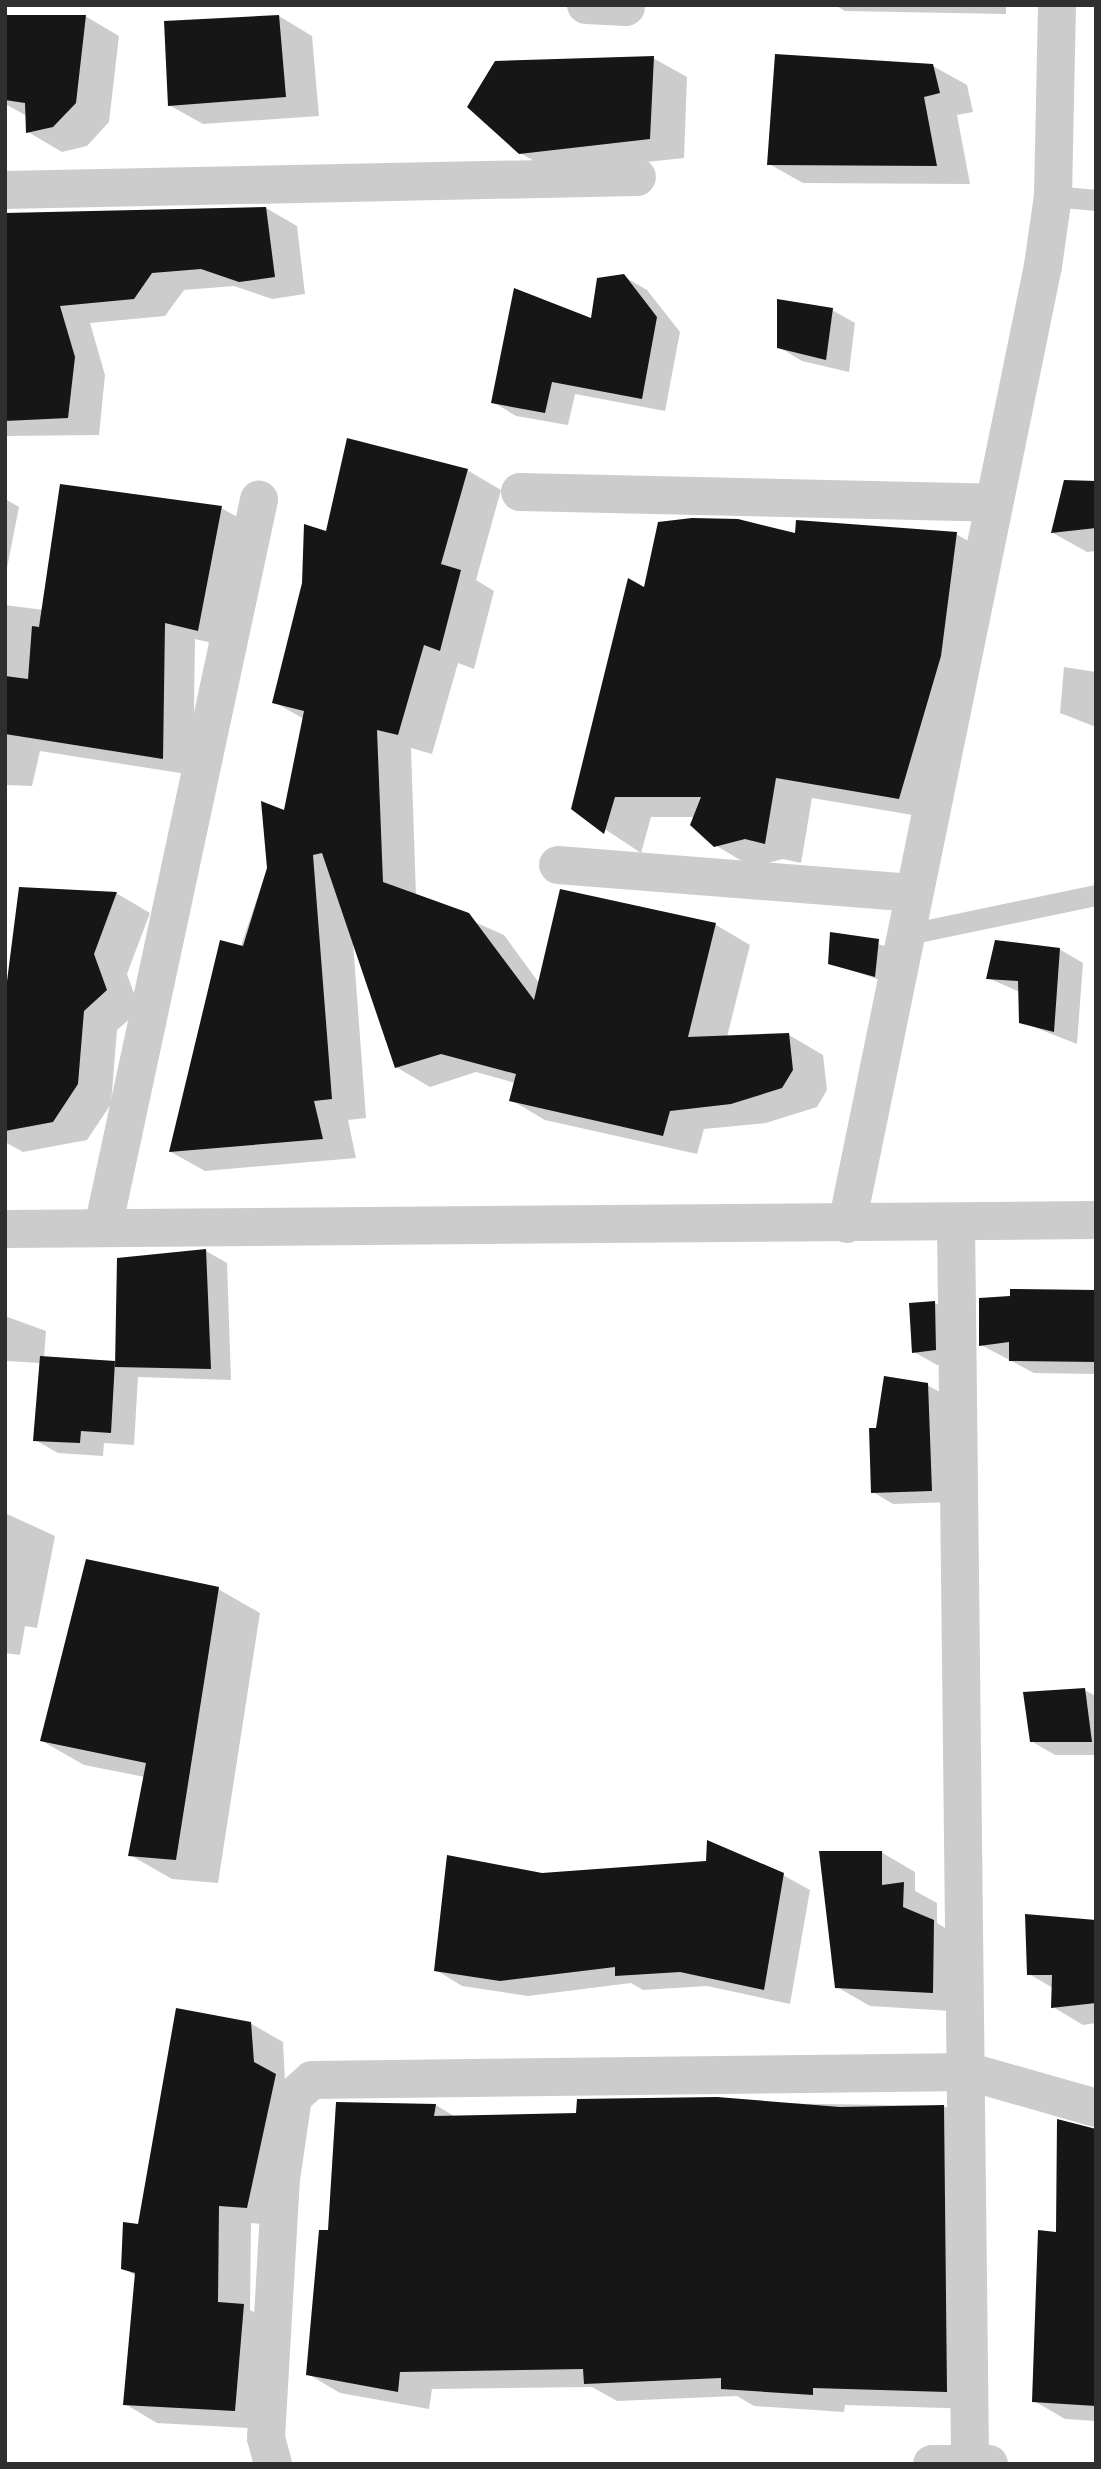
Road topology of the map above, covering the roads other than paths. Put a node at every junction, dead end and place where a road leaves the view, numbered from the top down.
1 (586, 5) edge
2 (1057, 5) edge
3 (626, 7) dead end
4 (637, 177) dead end
5 (5, 190) edge
6 (1053, 196) junction
7 (1096, 200) edge
8 (520, 492) dead end
9 (259, 500) dead end
10 (994, 503) junction
11 (558, 865) dead end
12 (912, 893) junction
13 (1096, 895) edge
14 (904, 935) junction
15 (1096, 1220) edge
16 (956, 1222) junction
17 (847, 1224) junction
18 (103, 1228) junction
19 (5, 1229) edge
20 (970, 2071) junction
21 (1096, 2108) edge
22 (977, 2463) edge
23 (272, 2464) edge
24 (932, 2464) edge

1 - 3 street
2 - 6 street
4 - 5 street
6 - 7 lane
6 - 10 street
8 - 10 street
9 - 18 street
10 - 12 street
11 - 12 street
12 - 14 street
13 - 14 lane
14 - 17 street
15 - 16 street
16 - 17 street
16 - 20 street
17 - 18 street
18 - 19 street
20 - 21 street
20 - 22 street
20 - 23 street
22 - 24 street

